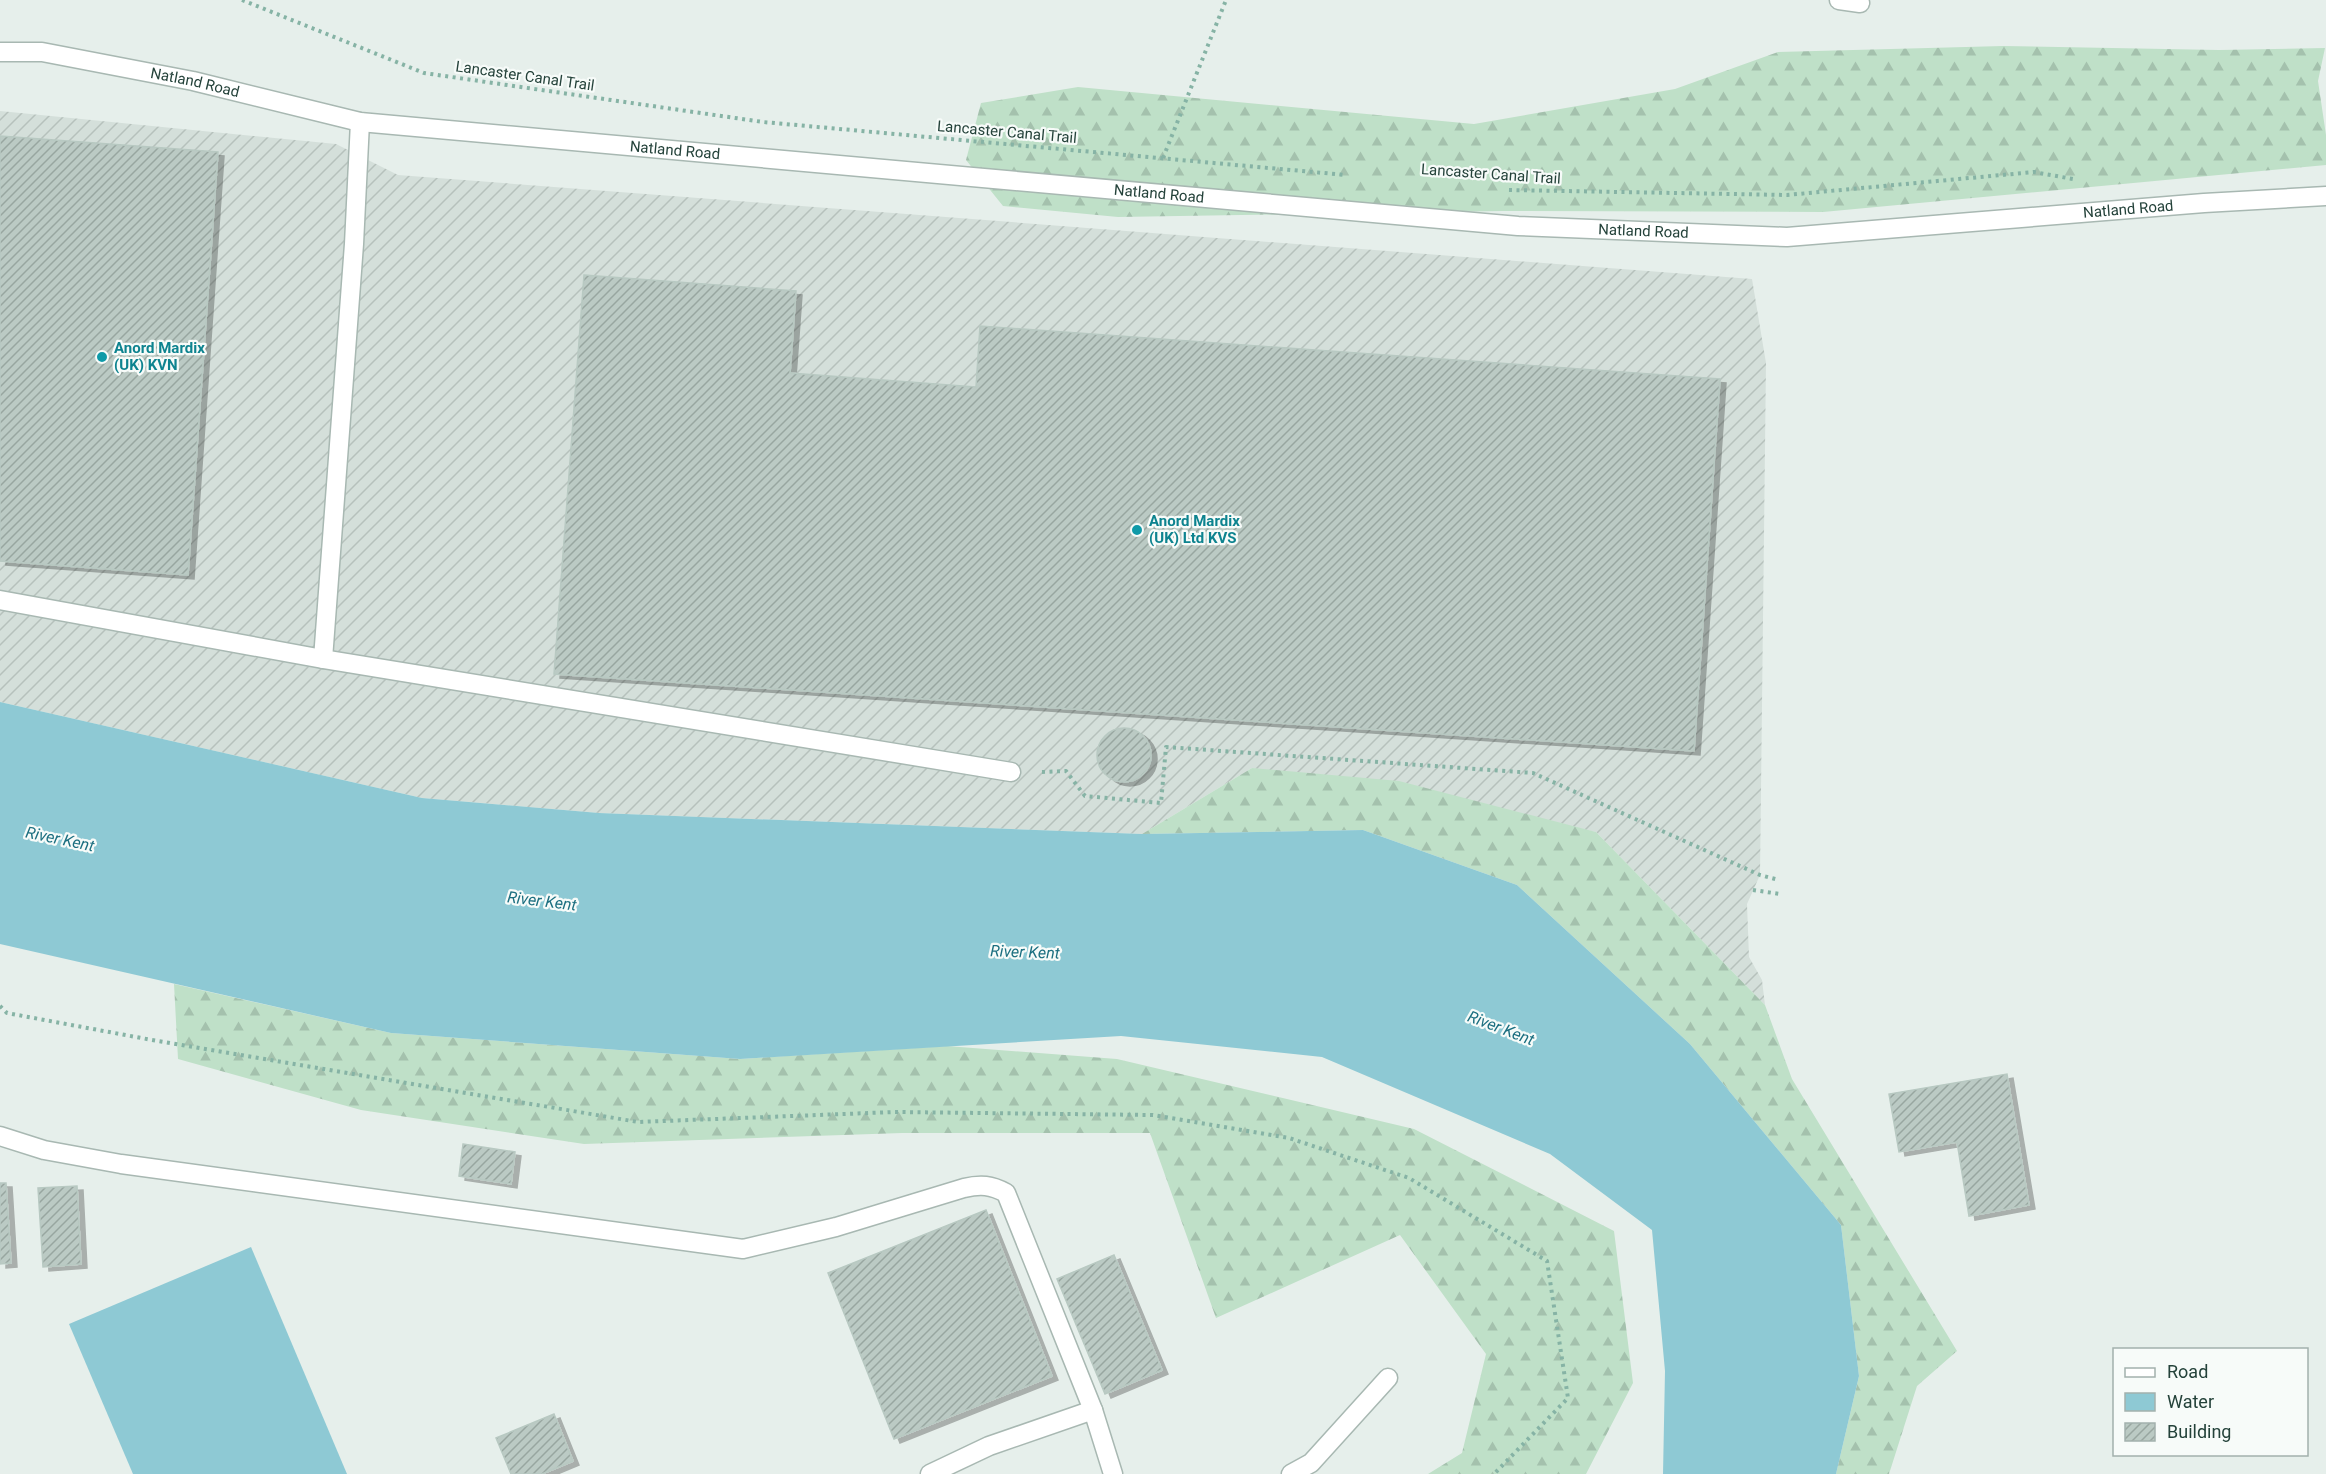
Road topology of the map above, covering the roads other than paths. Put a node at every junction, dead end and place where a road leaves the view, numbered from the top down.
1 (1839, 0) edge
2 (1860, 3) dead end
3 (0, 52) edge
4 (360, 123) junction
5 (2326, 196) edge
6 (0, 600) edge
7 (323, 659) junction
8 (1011, 772) road end
9 (0, 1136) edge
10 (1388, 1378) dead end
11 (1093, 1410) junction
12 (930, 1474) edge
13 (1113, 1474) edge
14 (1291, 1474) edge

1 - 2 street
3 - 4 street, Natland Road
4 - 5 street, Natland Road
4 - 7 street
6 - 7 street
7 - 8 street
9 - 11 street
10 - 14 street
11 - 12 street
11 - 13 street

